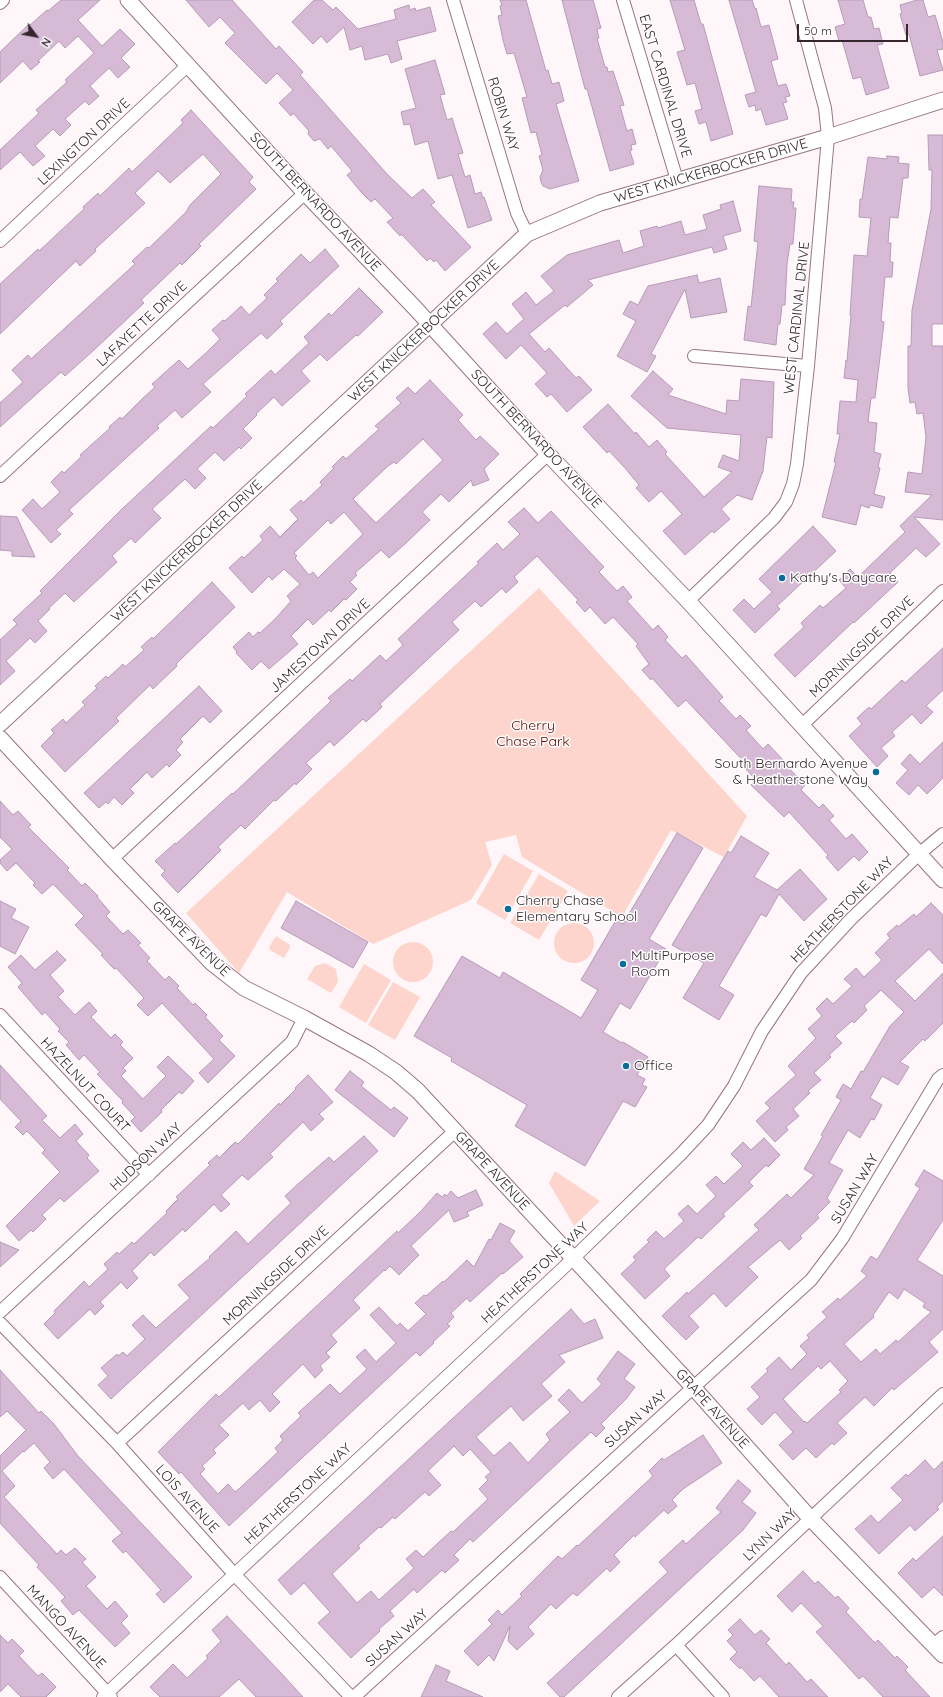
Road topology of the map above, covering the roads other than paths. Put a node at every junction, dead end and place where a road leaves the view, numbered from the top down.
1 (3, 0) edge
2 (128, 0) edge
3 (453, 0) edge
4 (623, 0) edge
5 (796, 0) edge
6 (0, 2) edge
7 (188, 64) junction
8 (943, 100) edge
9 (828, 137) junction
10 (678, 180) junction
11 (305, 193) junction
12 (527, 234) junction
13 (0, 241) edge
14 (430, 326) junction
15 (694, 356) dead end
16 (808, 366) junction
17 (548, 454) junction
18 (0, 476) edge
19 (943, 591) edge
20 (688, 601) junction
21 (0, 724) edge
22 (801, 726) junction
23 (0, 738) edge
24 (943, 834) edge
25 (919, 854) junction
26 (112, 859) junction
27 (943, 880) edge
28 (0, 1015) edge
29 (304, 1018) junction
30 (943, 1075) edge
31 (455, 1132) junction
32 (149, 1175) junction
33 (574, 1258) junction
34 (0, 1312) edge
35 (0, 1322) edge
36 (693, 1387) junction
37 (943, 1394) edge
38 (117, 1443) junction
39 (810, 1518) junction
40 (234, 1574) junction
41 (0, 1577) edge
42 (676, 1645) junction
43 (940, 1645) edge
44 (107, 1696) edge
45 (351, 1697) edge
46 (354, 1697) edge
47 (618, 1697) edge
48 (723, 1697) edge

1 - 6 street
2 - 7 street, SOUTH BERNARDO AVENUE
3 - 12 street, ROBIN WAY
4 - 10 street, EAST CARDINAL DRIVE
5 - 9 street, WEST CARDINAL DRIVE
7 - 11 street, SOUTH BERNARDO AVENUE
7 - 13 street, LEXINGTON DRIVE
8 - 9 street, WEST KNICKERBOCKER DRIVE
9 - 10 street, WEST KNICKERBOCKER DRIVE
9 - 16 street, WEST CARDINAL DRIVE
10 - 12 street, WEST KNICKERBOCKER DRIVE
11 - 14 street, SOUTH BERNARDO AVENUE
11 - 18 street, LAFAYETTE DRIVE
12 - 14 street, WEST KNICKERBOCKER DRIVE
14 - 17 street, SOUTH BERNARDO AVENUE
14 - 21 street, WEST KNICKERBOCKER DRIVE
15 - 16 street
16 - 20 street, WEST CARDINAL DRIVE
17 - 20 street, SOUTH BERNARDO AVENUE
17 - 26 street, JAMESTOWN DRIVE
19 - 22 street, MORNINGSIDE DRIVE
20 - 22 street, SOUTH BERNARDO AVENUE
22 - 25 street, SOUTH BERNARDO AVENUE
23 - 26 street, GRAPE AVENUE
24 - 25 street, HEATHERSTONE WAY
25 - 27 street, SOUTH BERNARDO AVENUE
25 - 33 street, HEATHERSTONE WAY
26 - 29 street, GRAPE AVENUE
28 - 32 street, HAZELNUT COURT
29 - 31 street, GRAPE AVENUE
29 - 32 street, HUDSON WAY
30 - 36 street, SUSAN WAY
31 - 33 street, GRAPE AVENUE
31 - 38 street, MORNINGSIDE DRIVE
32 - 34 street, HUDSON WAY
33 - 36 street, GRAPE AVENUE
33 - 40 street, HEATHERSTONE WAY
35 - 38 street, LOIS AVENUE
36 - 39 street, GRAPE AVENUE
36 - 46 street, SUSAN WAY
37 - 39 street, LYNN WAY
38 - 40 street, LOIS AVENUE
39 - 42 street, LYNN WAY
39 - 43 street, GRAPE AVENUE
40 - 44 street, HEATHERSTONE WAY
40 - 45 street, LOIS AVENUE
41 - 44 street, MANGO AVENUE
42 - 47 street, LYNN WAY
42 - 48 street

